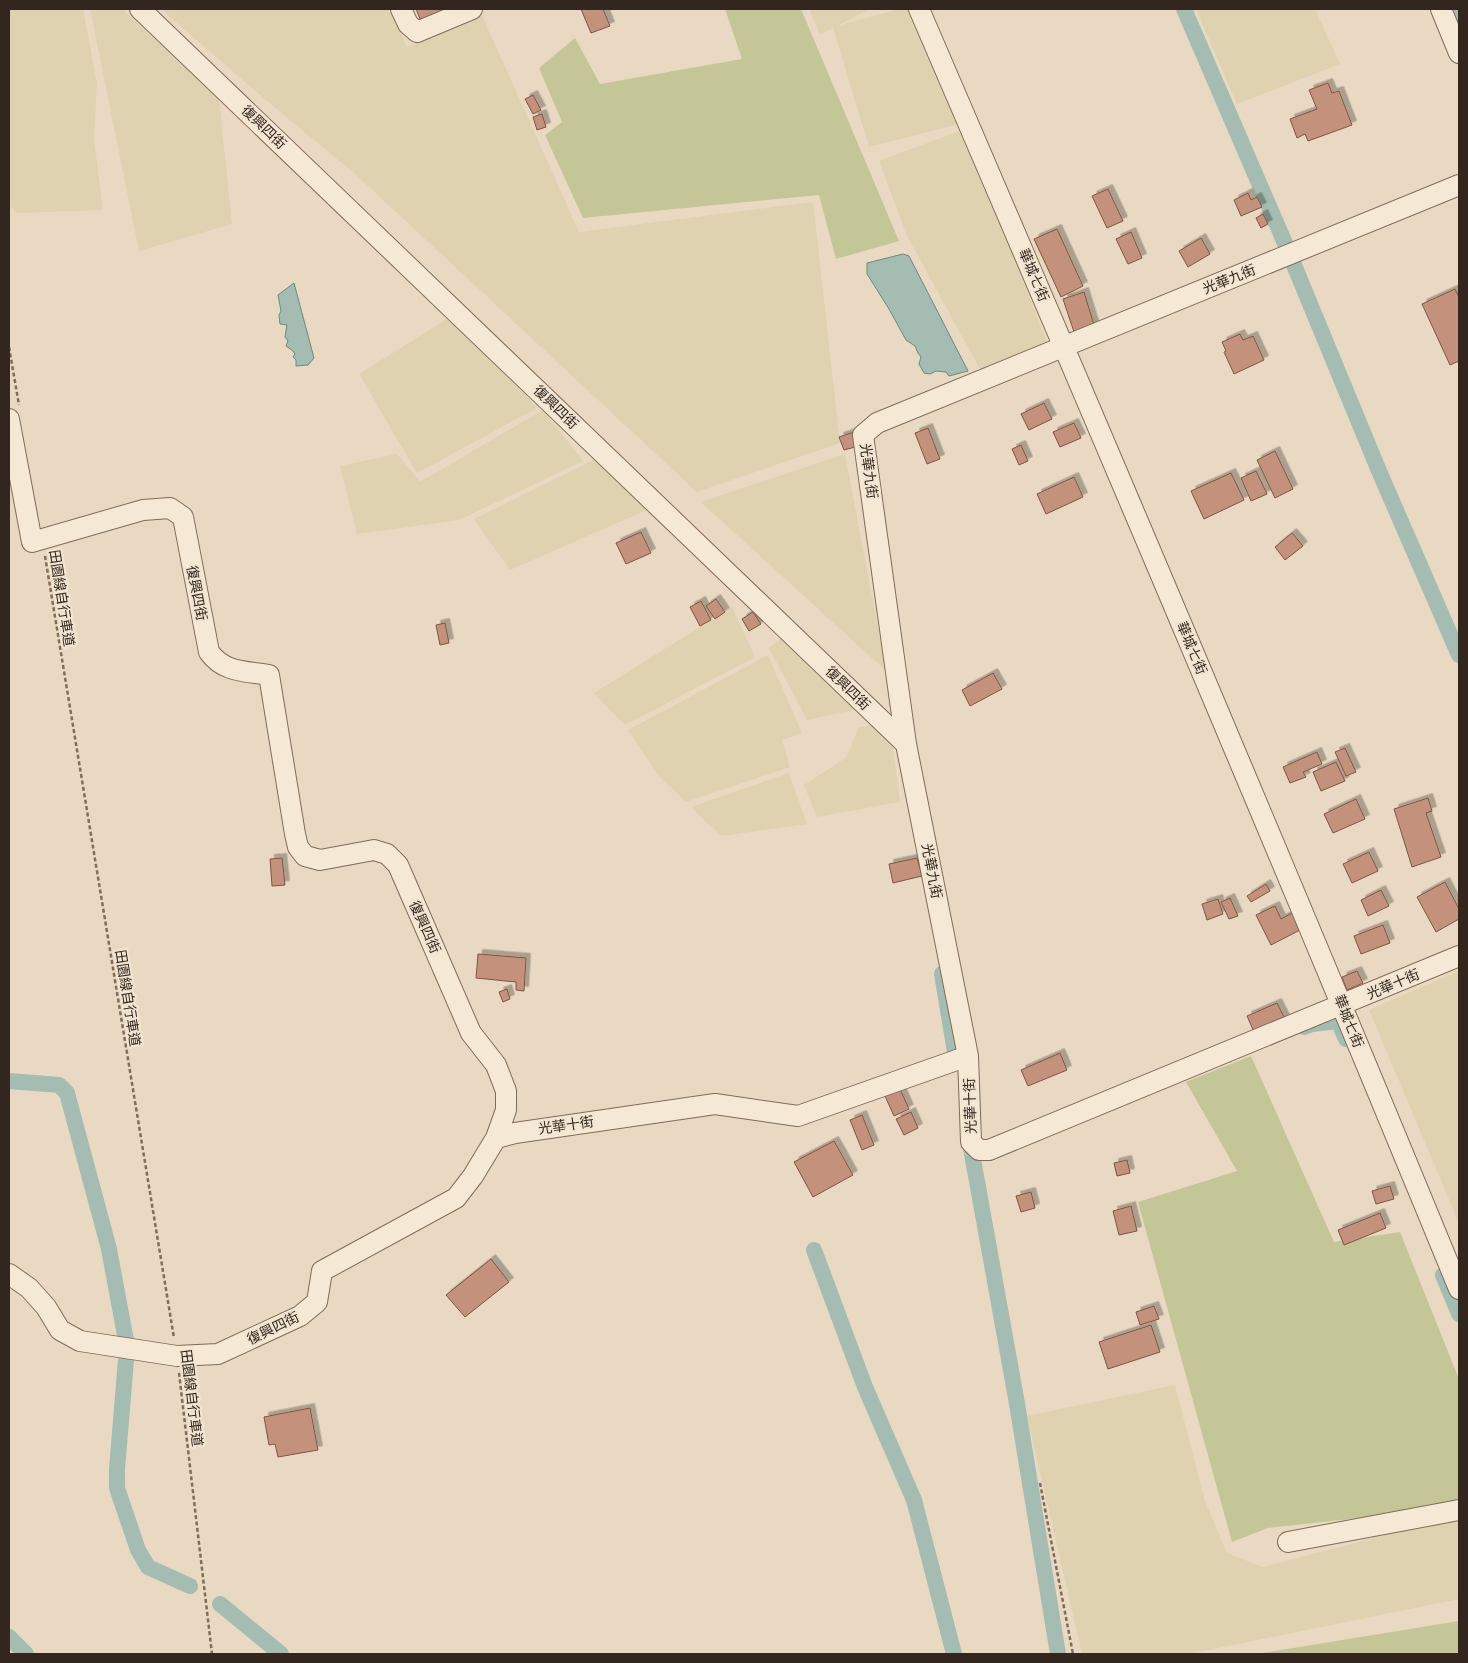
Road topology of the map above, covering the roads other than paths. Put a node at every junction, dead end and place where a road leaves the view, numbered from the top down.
1 (140, 9) edge
2 (401, 9) edge
3 (472, 9) edge
4 (919, 9) edge
5 (1441, 9) edge
6 (1459, 52) edge
7 (1459, 185) edge
8 (1064, 346) junction
9 (15, 417) edge
10 (906, 744) junction
11 (1459, 956) edge
12 (1343, 1005) junction
13 (968, 1056) junction
14 (496, 1138) junction
15 (9, 1274) edge
16 (1459, 1289) edge
17 (1459, 1510) edge
18 (1288, 1542) dead end

1 - 10 street, 復興四街
2 - 3 street
4 - 8 street, 華城七街
5 - 6 street
7 - 8 street, 光華九街
8 - 10 street, 光華九街
8 - 12 street, 華城七街
9 - 14 street, 復興四街
10 - 13 street, 光華九街
11 - 12 street, 光華十街
12 - 13 street, 光華十街
12 - 16 street, 華城七街
13 - 14 street, 光華十街
14 - 15 street, 復興四街
17 - 18 street

